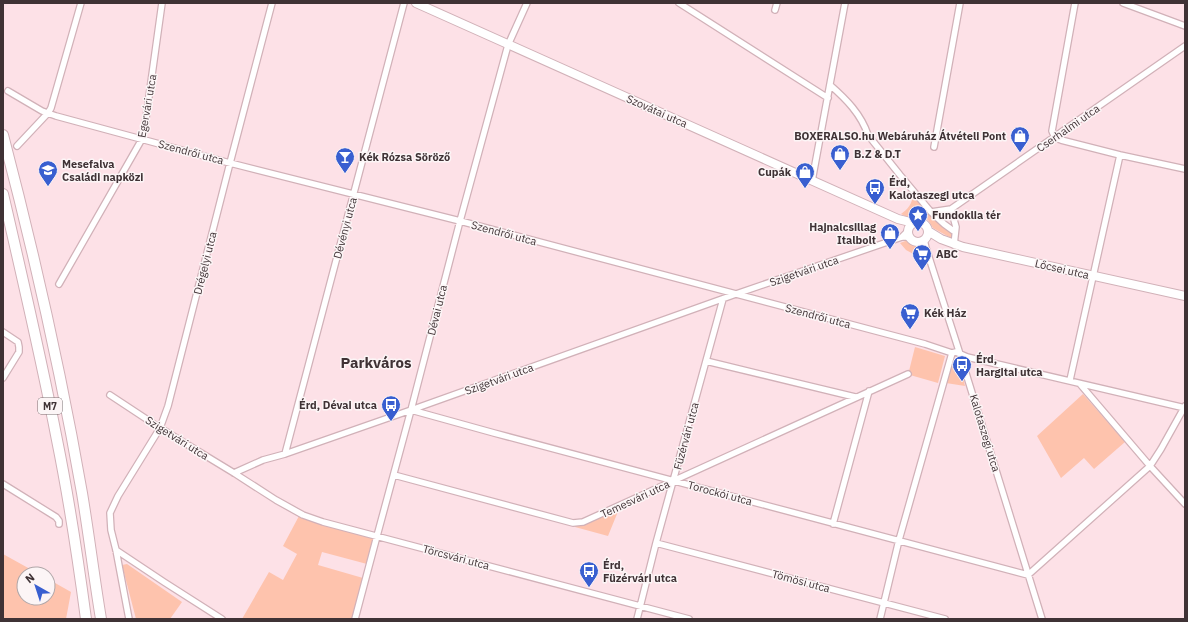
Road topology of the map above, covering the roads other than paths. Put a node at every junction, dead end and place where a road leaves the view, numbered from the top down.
1 (81, 3) edge
2 (162, 3) edge
3 (272, 3) edge
4 (404, 3) edge
5 (416, 3) edge
6 (527, 3) edge
7 (679, 3) edge
8 (777, 3) edge
9 (845, 3) edge
10 (960, 3) edge
11 (1075, 3) edge
12 (1123, 3) edge
13 (775, 10) dead end
14 (1185, 26) edge
15 (508, 44) junction
16 (1185, 46) edge
17 (830, 85) junction
18 (8, 91) dead end
19 (828, 98) junction
20 (48, 113) junction
21 (3, 135) edge
22 (1055, 138) junction
23 (142, 139) junction
24 (17, 146) dead end
25 (934, 147) dead end
26 (1120, 155) junction
27 (230, 163) junction
28 (1185, 169) edge
29 (812, 181) junction
30 (3, 194) edge
31 (352, 194) junction
32 (951, 209) junction
33 (931, 212) junction
34 (460, 221) junction
35 (909, 232) junction
36 (955, 232) junction
37 (925, 240) junction
38 (954, 245) junction
39 (1092, 276) junction
40 (59, 284) dead end
41 (736, 294) junction
42 (1185, 296) edge
43 (723, 299) junction
44 (3, 332) edge
45 (952, 353) junction
46 (960, 354) junction
47 (706, 361) junction
48 (908, 374) dead end
49 (3, 378) edge
50 (1070, 380) junction
51 (1079, 383) junction
52 (869, 391) junction
53 (110, 395) dead end
54 (855, 397) junction
55 (1185, 407) edge
56 (411, 410) junction
57 (160, 428) junction
58 (285, 454) junction
59 (1150, 466) junction
60 (234, 473) junction
61 (394, 475) junction
62 (674, 481) junction
63 (3, 484) edge
64 (1185, 504) edge
65 (59, 524) dead end
66 (833, 524) junction
67 (377, 536) junction
68 (899, 540) junction
69 (656, 543) junction
70 (116, 550) junction
71 (1028, 575) junction
72 (884, 604) junction
73 (640, 606) junction
74 (86, 619) edge
75 (101, 619) edge
76 (129, 619) edge
77 (222, 619) edge
78 (355, 619) edge
79 (637, 619) edge
80 (689, 619) edge
81 (880, 619) edge
82 (945, 619) edge
83 (1042, 619) edge

1 - 20 street
2 - 23 street, Egervári utca
3 - 27 street, Drégelyi utca
4 - 31 street, Dévényi utca
5 - 15 street, Szovátai utca
6 - 15 street, Dévai utca
7 - 19 street
8 - 13 street
9 - 17 street
10 - 25 street
11 - 22 street
12 - 14 street
15 - 29 street, Szovátai utca
15 - 34 street, Dévai utca
16 - 22 street, Cserhalmi utca
17 - 19 street
17 - 33 street
18 - 20 street, Szendrői utca
19 - 29 street
20 - 23 street, Szendrői utca
20 - 24 street
21 - 75 highway, M7
22 - 26 street
22 - 32 street, Cserhalmi utca
23 - 27 street, Szendrői utca
23 - 40 street, Egervári utca
26 - 28 street
26 - 39 street
27 - 31 street, Szendrői utca
27 - 57 street, Drégelyi utca
29 - 35 street, Szovátai utca
30 - 74 highway, M7
31 - 34 street, Szendrői utca
31 - 58 street, Dévényi utca
32 - 33 street, Cserhalmi utca
32 - 36 street
33 - 36 street
34 - 41 street, Szendrői utca
34 - 56 street, Dévai utca
35 - 37 street
35 - 37 street
35 - 41 street, Szigetvári utca
36 - 38 street
37 - 38 street, Lőcsei utca
37 - 46 street, Kalotaszegi utca
38 - 39 street, Lőcsei utca
39 - 42 street, Lőcsei utca
39 - 50 street
41 - 43 street, Szigetvári utca
41 - 45 street, Szendrői utca
43 - 47 street, Füzérvári utca
43 - 56 street, Szigetvári utca
44 - 49 street
45 - 46 street, Szendrői utca
45 - 68 street
46 - 50 street, Szendrői utca
46 - 71 street, Kalotaszegi utca
47 - 54 street
47 - 62 street, Füzérvári utca
48 - 52 street, Temesvári utca
50 - 51 street, Szendrői utca
51 - 55 street, Szendrői utca
51 - 59 street
52 - 54 street, Temesvári utca
52 - 66 street
53 - 57 street, Szigetvári utca
54 - 62 street, Temesvári utca
55 - 59 street
56 - 58 street, Szigetvári utca
56 - 61 street, Dévai utca
56 - 62 street, Torockói utca
57 - 60 street, Szigetvári utca
57 - 70 street, Drégelyi utca
58 - 60 street, Szigetvári utca
59 - 64 street
59 - 71 street
60 - 67 street, Törcsvári utca
61 - 62 street, Temesvári utca
61 - 67 street, Dévai utca
62 - 66 street, Torockói utca
62 - 69 street, Füzérvári utca
63 - 65 street
66 - 68 street, Torockói utca
67 - 73 street, Törcsvári utca
67 - 78 street, Dévai utca
68 - 71 street, Torockói utca
68 - 72 street
69 - 72 street, Tömösi utca
69 - 73 street, Füzérvári utca
70 - 76 street
70 - 77 street
71 - 83 street, Kalotaszegi utca
72 - 81 street
72 - 82 street, Tömösi utca
73 - 79 street, Füzérvári utca
73 - 80 street, Törcsvári utca

